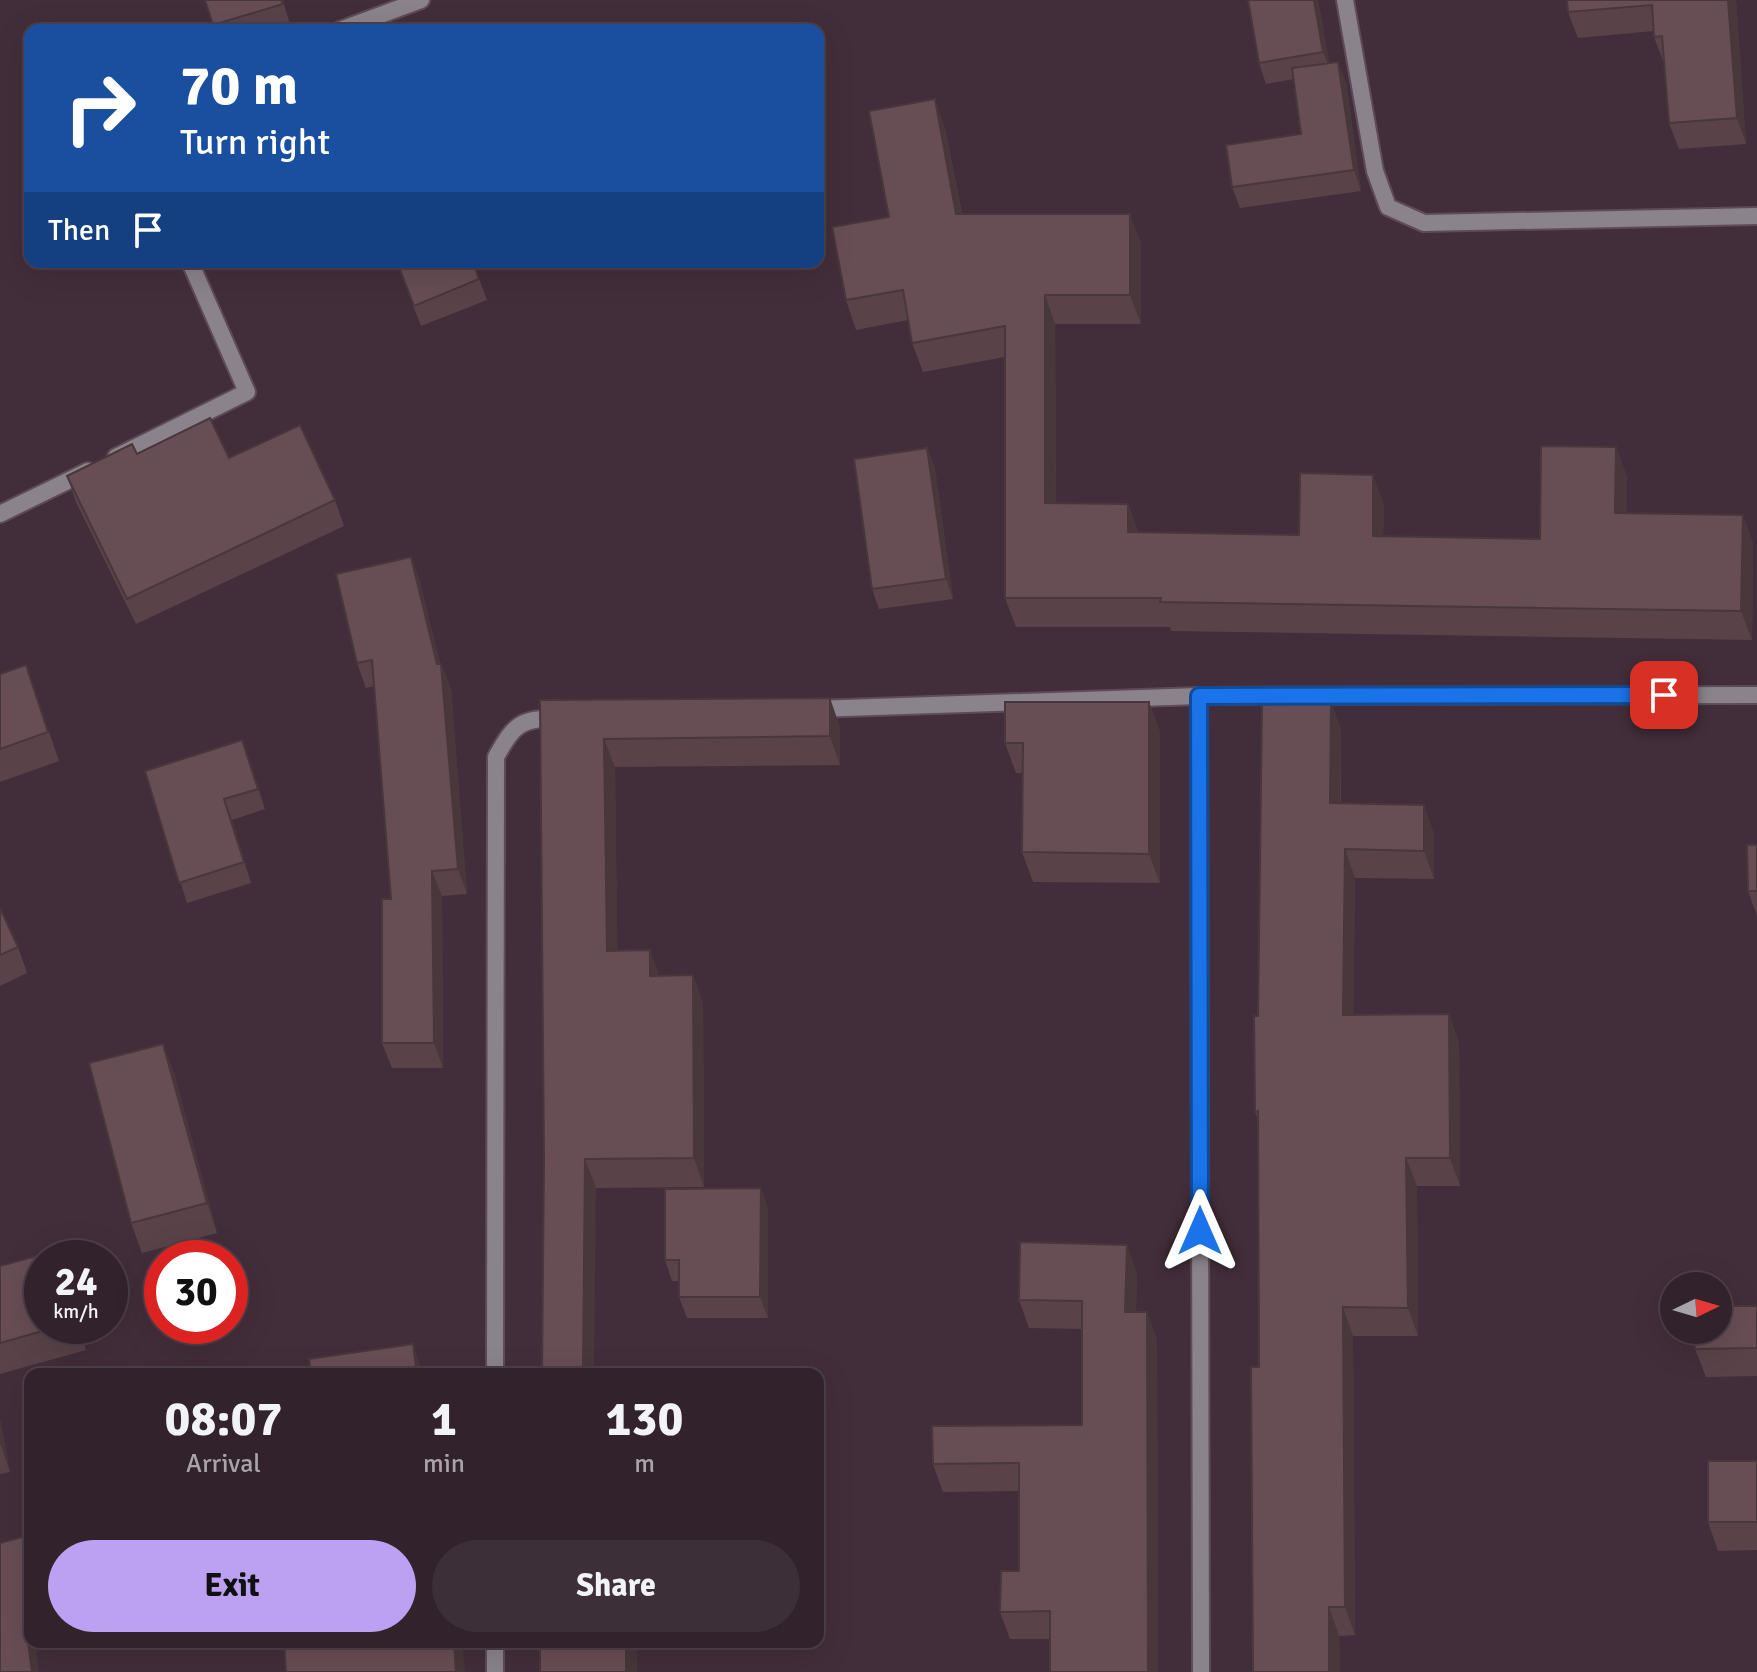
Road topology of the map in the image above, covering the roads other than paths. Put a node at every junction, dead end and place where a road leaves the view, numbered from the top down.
1 (421, 0) edge
2 (1345, 0) edge
3 (356, 24) edge
4 (1757, 216) edge
5 (193, 268) edge
6 (0, 514) edge
7 (1757, 695) edge
8 (1199, 696) junction
9 (804, 709) edge
10 (583, 717) edge
11 (495, 1368) edge
12 (495, 1648) edge
13 (495, 1672) edge
14 (1201, 1672) edge

1 - 3 street
2 - 4 street
5 - 6 street
7 - 8 street
8 - 9 street
8 - 14 street
10 - 11 street
12 - 13 street

